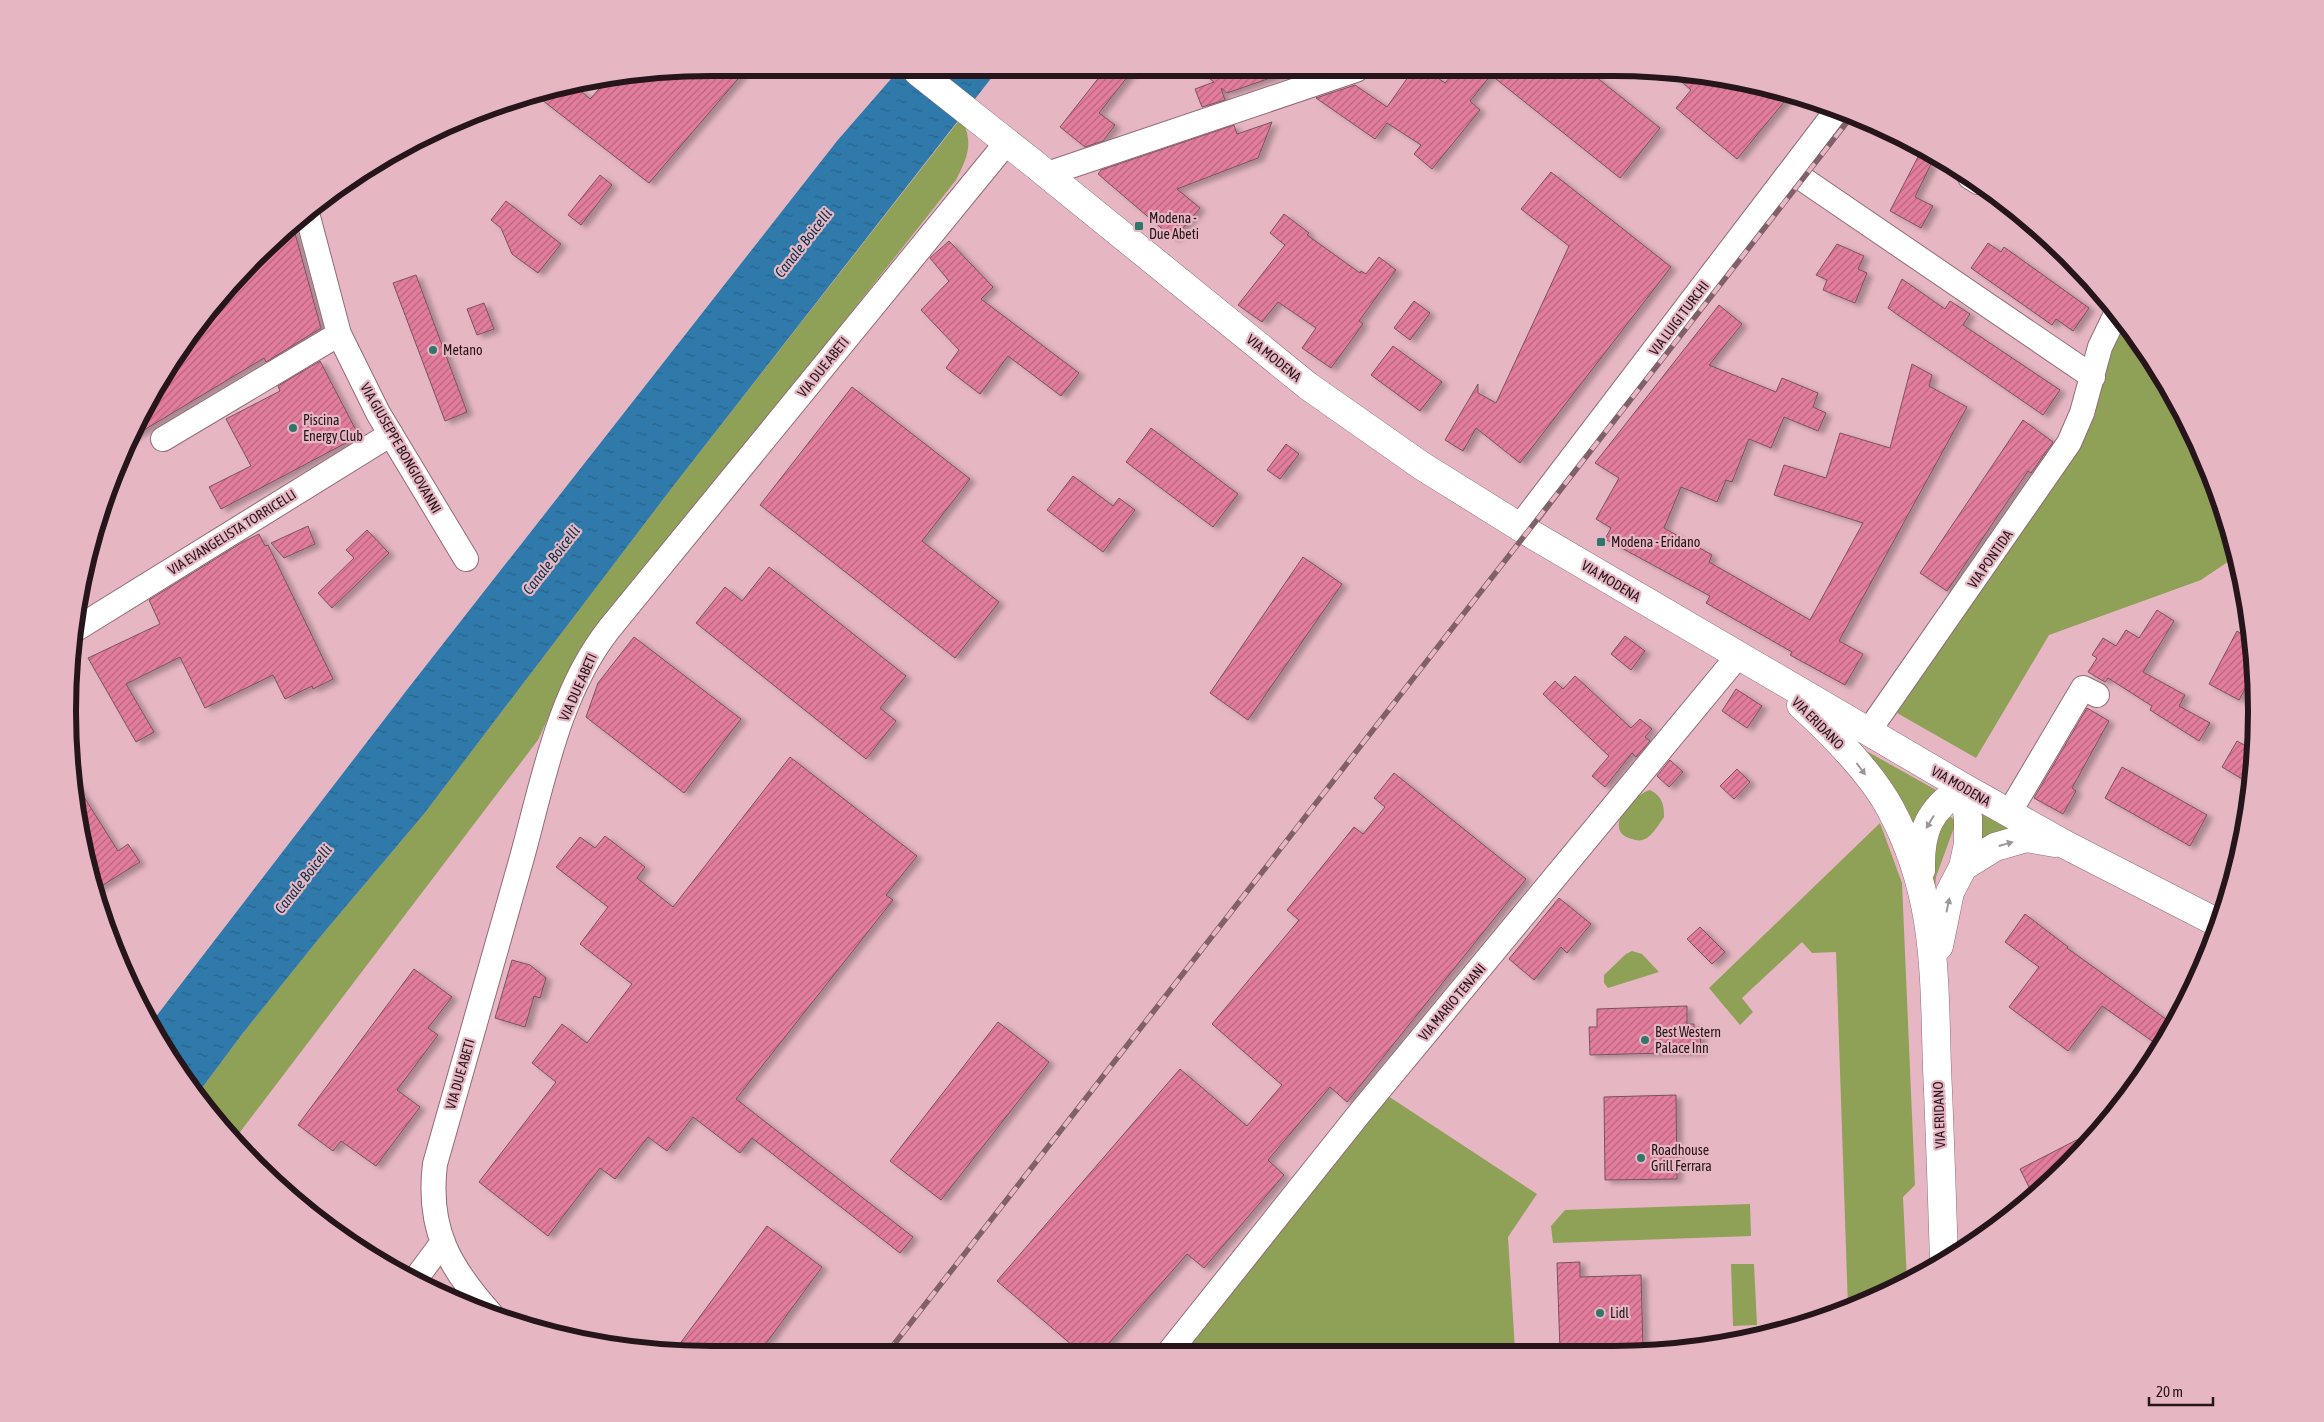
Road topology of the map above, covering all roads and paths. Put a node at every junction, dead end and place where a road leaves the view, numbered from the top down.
1 (923, 76) edge
2 (1338, 76) edge
3 (1832, 116) edge
4 (1007, 142) junction
5 (1790, 172) junction
6 (1047, 174) junction
7 (309, 220) edge
8 (2113, 320) edge
9 (339, 334) junction
10 (2093, 377) junction
11 (390, 434) junction
12 (163, 440) dead end
13 (1520, 526) junction
14 (466, 559) dead end
15 (83, 624) edge
16 (1738, 656) junction
17 (1765, 672) junction
18 (2097, 695) dead end
19 (1868, 732) junction
20 (1963, 788) junction
21 (2009, 813) junction
22 (2066, 845) junction
23 (1963, 867) junction
24 (1921, 884) junction
25 (2212, 920) edge
26 (1934, 969) junction
27 (443, 1242) junction
28 (1944, 1253) edge
29 (419, 1274) edge
30 (481, 1302) edge
31 (1174, 1346) edge

1 - 4 main road, VIA MODENA
2 - 6 street
3 - 5 street, VIA LUIGI TURCHI
4 - 6 main road, VIA MODENA
4 - 27 street, VIA DUE ABETI
5 - 10 street
5 - 13 street, VIA LUIGI TURCHI
6 - 13 main road, VIA MODENA
7 - 9 street, VIA GIUSEPPE BONGIOVANNI
8 - 10 street, VIA PONTIDA
9 - 11 street, VIA GIUSEPPE BONGIOVANNI
9 - 12 street
10 - 19 street, VIA PONTIDA
11 - 14 street, VIA GIUSEPPE BONGIOVANNI
11 - 15 street, VIA EVANGELISTA TORRICELLI
13 - 16 main road, VIA MODENA
16 - 17 main road, VIA MODENA
16 - 31 street, VIA MARIO TENANI
17 - 19 main road, VIA MODENA
17 -> 24 main road, VIA ERIDANO
18 - 21 street
19 - 20 main road, VIA MODENA
20 - 21 main road, VIA MODENA
20 - 23 main road, VIA ERIDANO
20 -> 24 main road, VIA ERIDANO
21 - 22 main road, VIA MODENA
23 -> 22 main road
22 - 25 main road, VIA MODENA
26 -> 23 main road, VIA ERIDANO
24 - 26 main road, VIA ERIDANO
26 - 28 main road, VIA ERIDANO
27 - 29 street
27 - 30 street, VIA DUE ABETI

